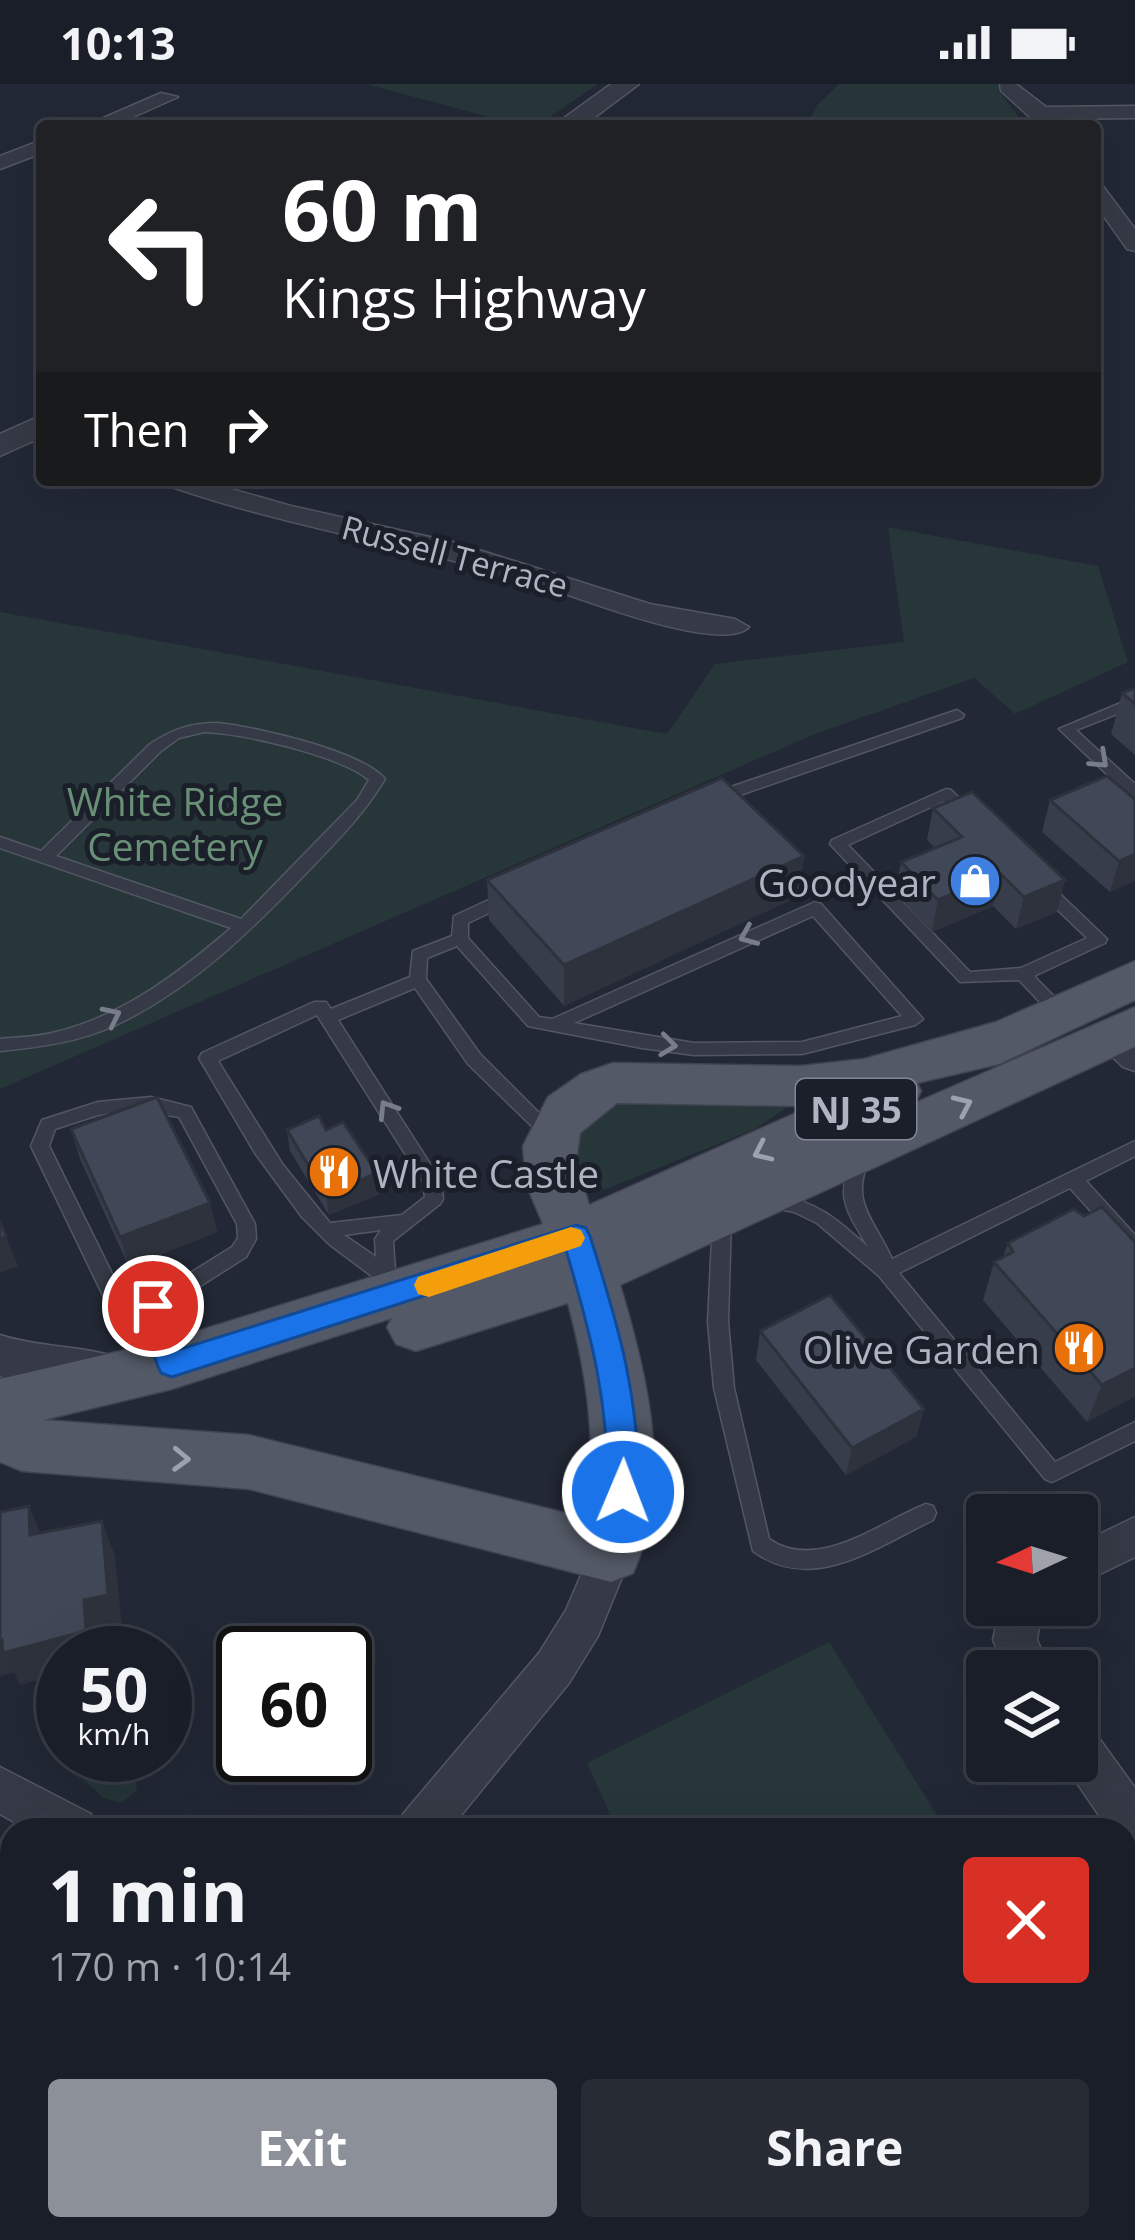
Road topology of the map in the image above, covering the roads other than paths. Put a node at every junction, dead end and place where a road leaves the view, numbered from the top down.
1 (627, 84) edge
2 (1008, 86) edge
3 (167, 97) dead end
4 (1135, 112) edge
5 (110, 120) edge
6 (575, 120) edge
7 (1046, 120) edge
8 (36, 148) edge
9 (0, 163) edge
10 (1101, 197) edge
11 (1135, 244) edge
12 (36, 427) edge
13 (0, 447) edge
14 (193, 486) edge
15 (735, 627) dead end
16 (1135, 702) edge
17 (957, 716) dead end
18 (1135, 792) edge
19 (718, 797) junction
20 (696, 807) edge
21 (732, 811) edge
22 (0, 842) edge
23 (44, 857) junction
24 (524, 889) edge
25 (241, 925) junction
26 (460, 939) junction
27 (1023, 974) junction
28 (418, 980) junction
29 (1135, 980) edge
30 (328, 1017) junction
31 (1038, 1025) junction
32 (552, 1026) junction
33 (1127, 1040) edge
34 (0, 1045) edge
35 (552, 1135) junction
36 (872, 1146) junction
37 (1135, 1148) edge
38 (1072, 1179) junction
39 (732, 1209) junction
40 (400, 1222) junction
41 (326, 1231) junction
42 (1135, 1247) edge
43 (582, 1255) junction
44 (886, 1271) junction
45 (395, 1282) junction
46 (153, 1306) junction
47 (0, 1355) edge
48 (156, 1369) junction
49 (1135, 1431) edge
50 (7, 1434) edge
51 (926, 1513) dead end
52 (1135, 1536) edge
53 (611, 1552) junction
54 (1098, 1555) edge
55 (1098, 1775) edge
56 (0, 1789) edge
57 (53, 1818) edge
58 (429, 1818) edge
59 (1129, 1818) edge

1 - 6 street
2 - 7 street
3 - 5 street
4 - 7 street
8 - 9 street
10 - 11 street
12 - 13 street
14 - 15 street, Russell Terrace
16 -> 18 lane
17 - 19 lane
19 - 20 lane
19 - 21 lane
22 - 23 lane
23 - 25 lane
23 - 25 lane
24 - 26 lane
34 -> 25 lane
26 - 28 lane
26 - 32 lane
27 - 27 lane
27 - 31 lane
28 - 30 lane
28 - 35 lane
29 - 31 main road, NJ 35
40 -> 30 lane
30 - 41 lane
31 - 35 main road
31 -> 43 main road, NJ 35
32 -> 32 lane
36 -> 33 main road, NJ 35
35 - 43 main road
36 - 39 main road, NJ 35
36 - 44 lane
37 - 38 lane
38 - 42 lane
38 - 44 lane
39 - 43 main road, NJ 35
39 - 44 lane
39 - 51 lane
40 - 41 lane
40 - 45 lane
41 - 45 lane
43 - 45 main road, NJ 35
43 - 50 main road
43 - 53 main road
44 - 49 lane
45 - 48 main road, NJ 35
46 - 46 lane
46 - 48 lane
47 - 48 street
48 - 50 main road, NJ 35
50 -> 53 main road
52 - 54 street
53 - 58 street
55 - 59 street
56 - 57 street

